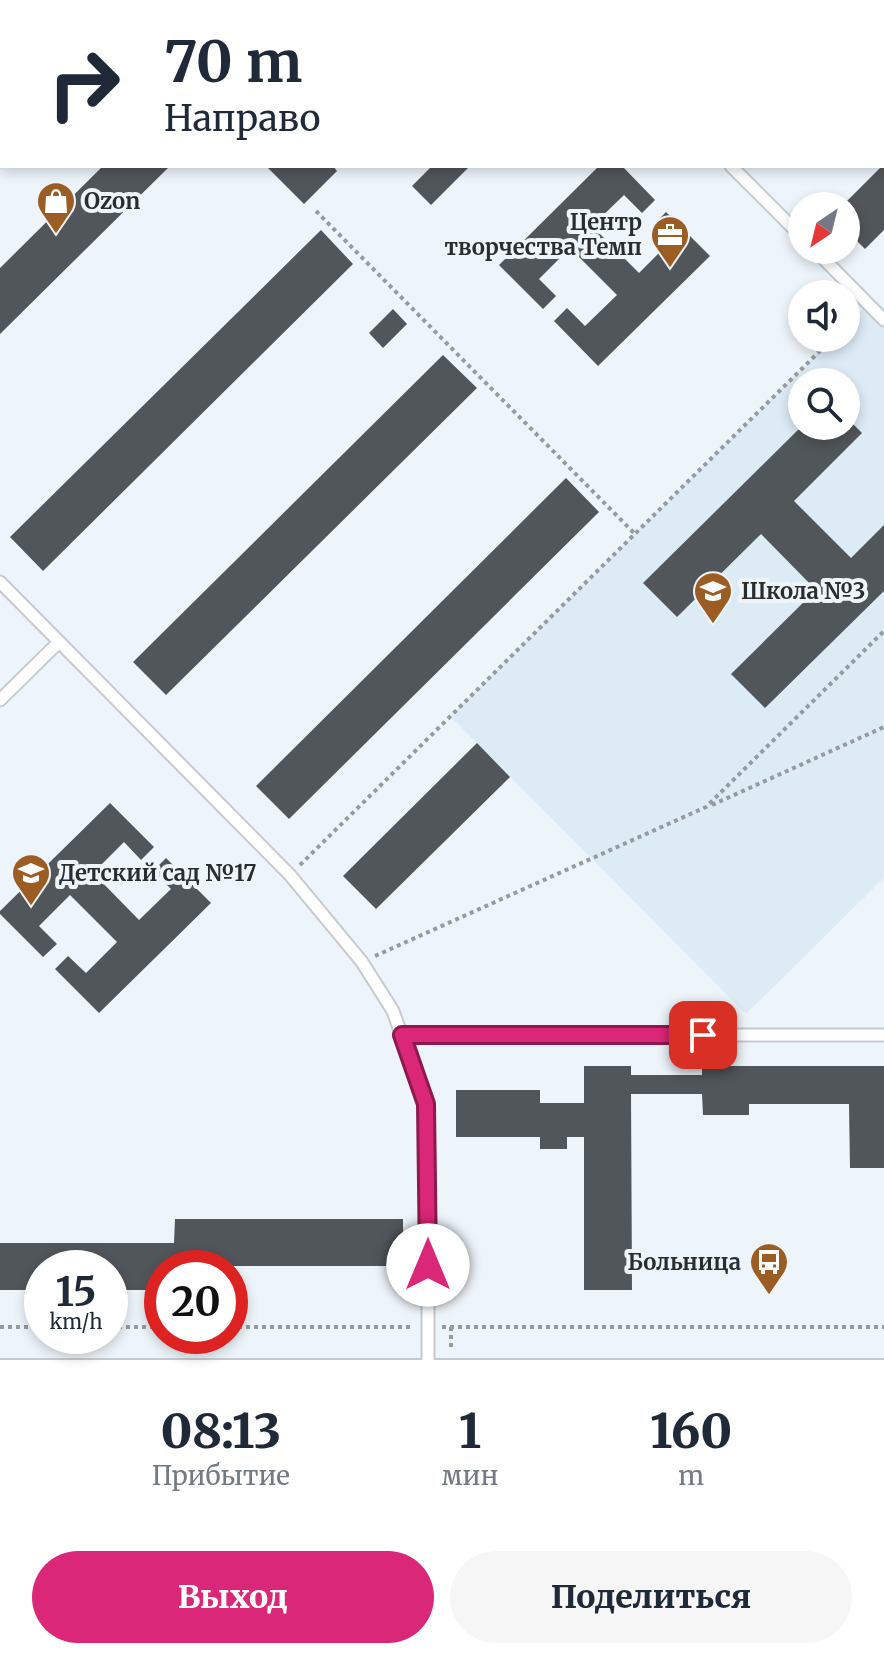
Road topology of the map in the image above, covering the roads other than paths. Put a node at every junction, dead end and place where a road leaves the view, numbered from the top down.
1 (733, 168) edge
2 (788, 223) edge
3 (829, 264) edge
4 (884, 320) edge
5 (0, 582) edge
6 (59, 642) junction
7 (0, 700) edge
8 (402, 1035) junction
9 (884, 1035) edge
10 (0, 1376) edge
11 (428, 1376) junction
12 (884, 1376) edge
13 (838, 1377) edge

1 - 2 lane
3 - 4 lane
5 - 6 lane
6 - 7 lane
6 - 8 lane
8 - 9 lane
8 - 11 lane
10 - 11 street
11 - 13 street
12 - 13 street

